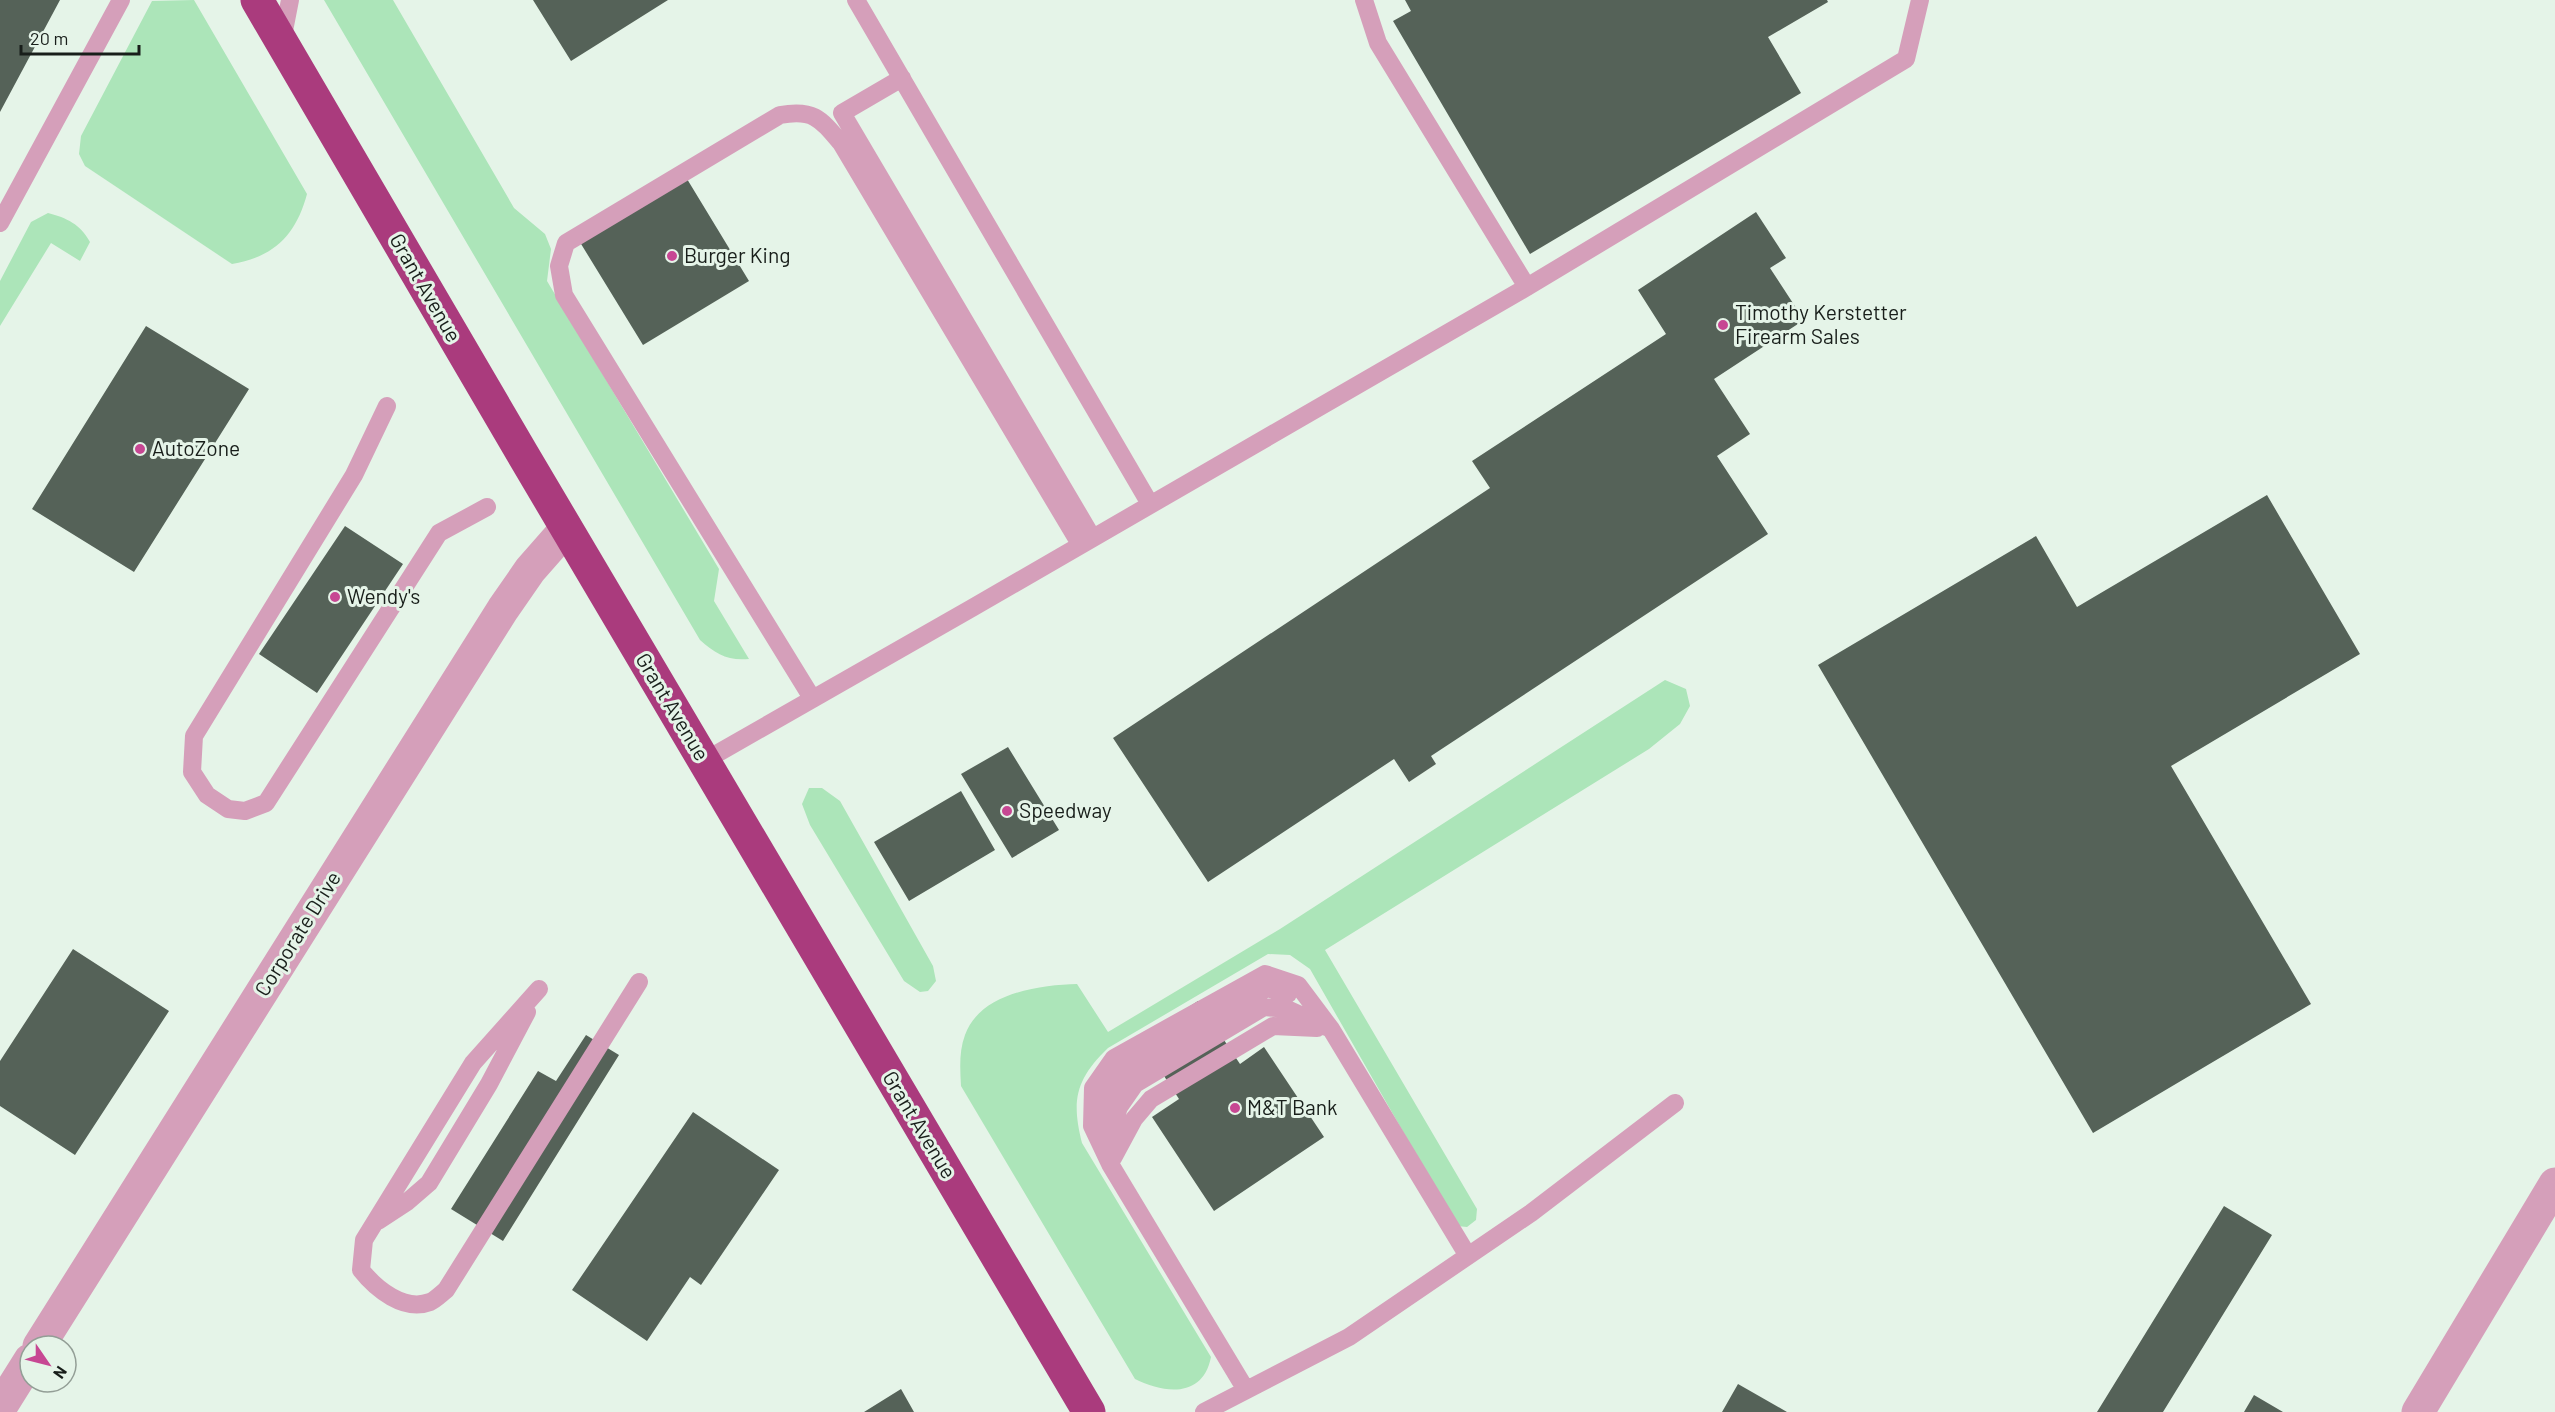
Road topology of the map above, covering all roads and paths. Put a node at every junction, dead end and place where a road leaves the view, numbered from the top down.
1 (121, 0) edge
2 (257, 0) edge
3 (290, 0) edge
4 (856, 0) edge
5 (1364, 0) edge
6 (1920, 0) edge
7 (282, 43) junction
8 (902, 78) junction
9 (0, 223) edge
10 (1527, 286) junction
11 (387, 406) dead end
12 (1150, 504) junction
13 (487, 507) dead end
14 (566, 529) junction
15 (1086, 540) junction
16 (812, 698) junction
17 (704, 761) junction
18 (639, 982) dead end
19 (1331, 1029) junction
20 (1675, 1103) dead end
21 (1110, 1164) junction
22 (2555, 1184) edge
23 (374, 1223) junction
24 (1468, 1256) junction
25 (47, 1334) edge
26 (18, 1379) edge
27 (1246, 1390) junction
28 (0, 1408) edge
29 (1089, 1412) edge
30 (1204, 1412) edge
31 (2418, 1412) edge

1 - 9 lane
2 - 7 highway, Grant Avenue
3 - 7 lane
4 - 8 lane
5 - 10 lane
6 - 10 lane
7 - 14 highway, Grant Avenue
8 - 12 lane
8 - 15 lane
10 - 12 lane
11 - 13 lane
12 - 15 lane
14 - 17 highway, Grant Avenue
14 - 25 street, Corporate Drive
15 - 16 lane
15 - 16 lane
16 - 17 lane
17 - 29 highway, Grant Avenue
18 - 23 lane
19 - 21 lane
19 - 21 lane
19 - 24 lane
20 - 24 lane
21 - 27 lane
22 - 31 street
23 - 23 lane
24 - 27 lane
26 - 28 street
27 - 30 lane

